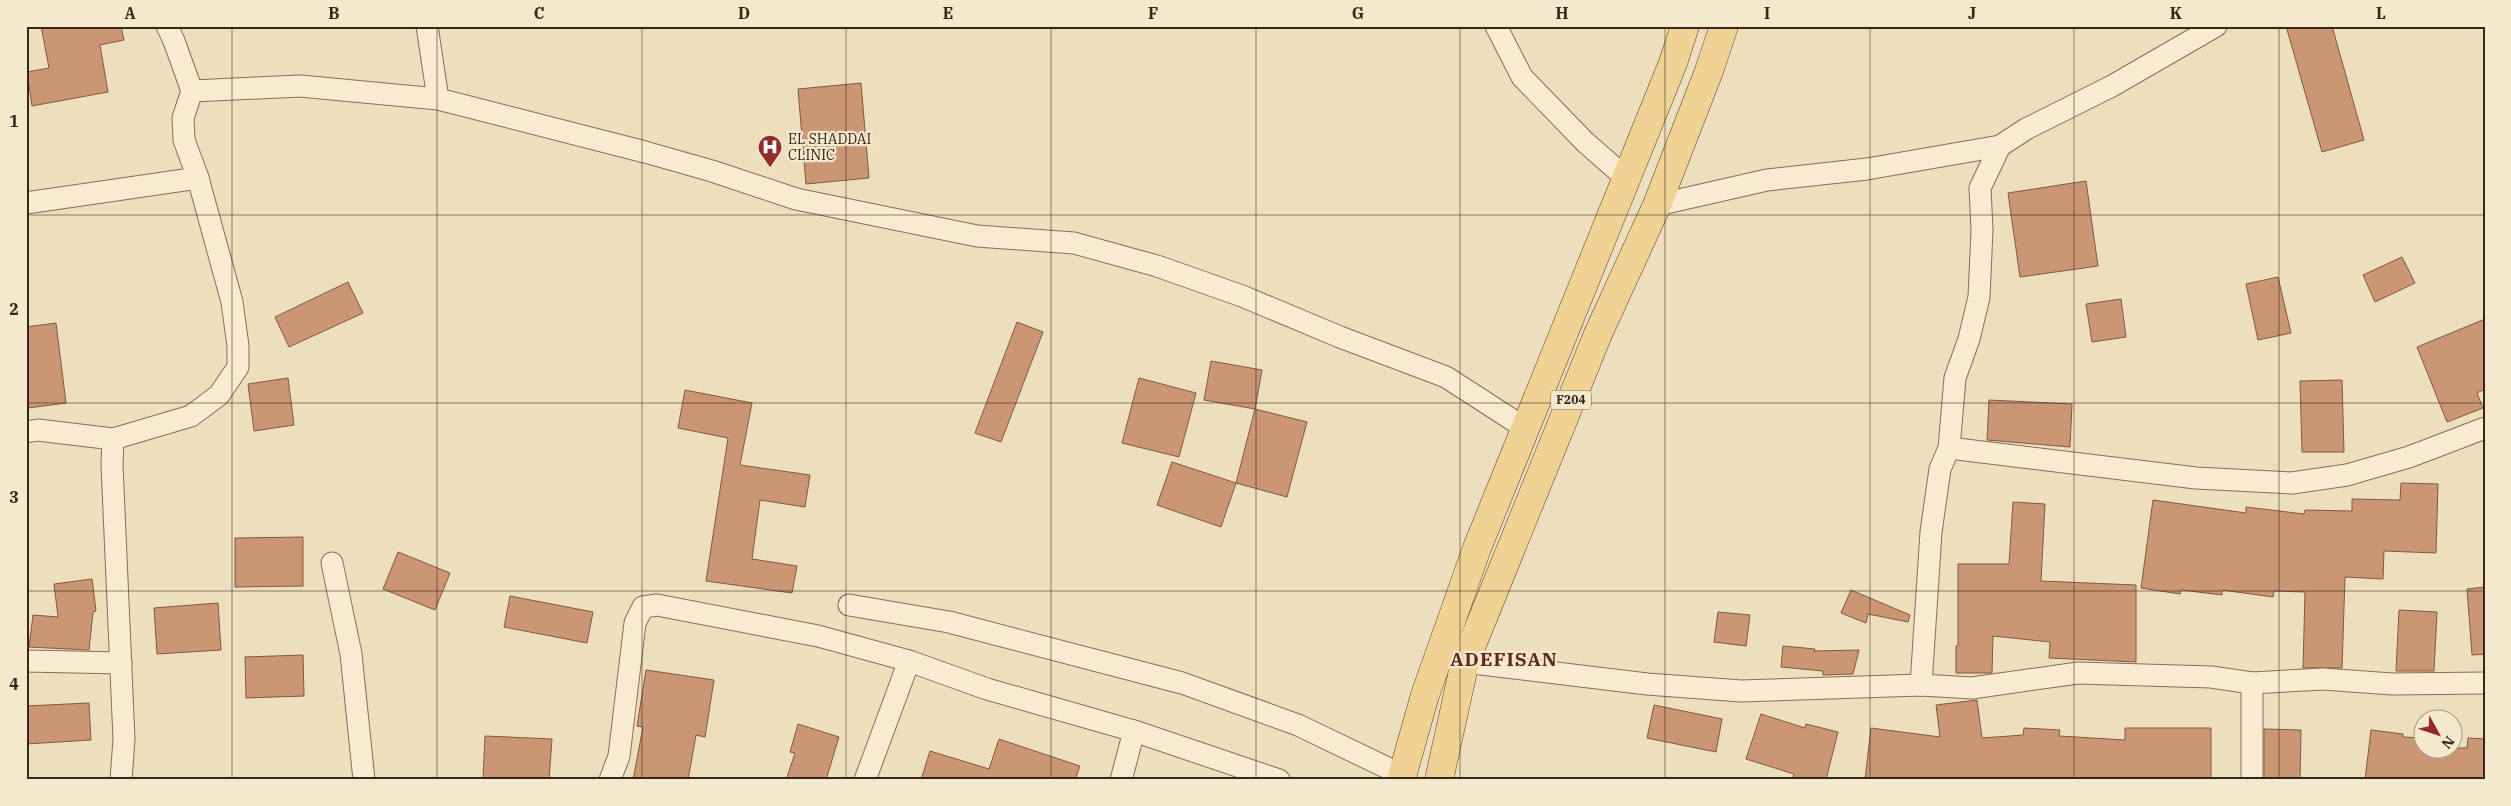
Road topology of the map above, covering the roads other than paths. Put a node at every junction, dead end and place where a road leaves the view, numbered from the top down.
1 (167, 26) edge
2 (427, 26) edge
3 (1496, 26) edge
4 (1685, 26) edge
5 (1724, 26) edge
6 (2216, 26) edge
7 (192, 91) junction
8 (438, 99) junction
9 (2000, 146) junction
10 (198, 178) junction
11 (1626, 178) junction
12 (26, 203) edge
13 (1656, 205) junction
14 (1524, 428) junction
15 (2485, 428) edge
16 (26, 432) edge
17 (114, 439) junction
18 (1949, 448) junction
19 (332, 563) dead end
20 (849, 606) dead end
21 (26, 660) edge
22 (909, 661) junction
23 (1465, 662) junction
24 (121, 663) junction
25 (2252, 683) junction
26 (2485, 683) edge
27 (1921, 685) junction
28 (1134, 731) junction
29 (1401, 777) edge
30 (121, 780) edge
31 (364, 780) edge
32 (610, 780) edge
33 (865, 780) edge
34 (1120, 780) edge
35 (1280, 780) edge
36 (1439, 780) edge
37 (2252, 780) edge

1 - 7 street
2 - 8 street
3 - 11 street
4 - 11 main road, F204
5 - 13 main road, F204
6 - 9 street
7 - 8 street
7 - 10 street
8 - 14 street
9 - 13 street
9 - 18 street
10 - 12 street
10 - 17 street
11 - 14 main road, F204
13 - 23 main road, F204
14 - 29 main road, F204
15 - 18 street
16 - 17 street
17 - 24 street
18 - 27 street
19 - 31 street
20 - 29 street
21 - 24 street
22 - 28 street
22 - 32 street
22 - 33 street
23 - 27 street
23 - 36 main road, F204
24 - 30 street
25 - 26 street
25 - 27 street
25 - 37 street
28 - 34 street
28 - 35 street

